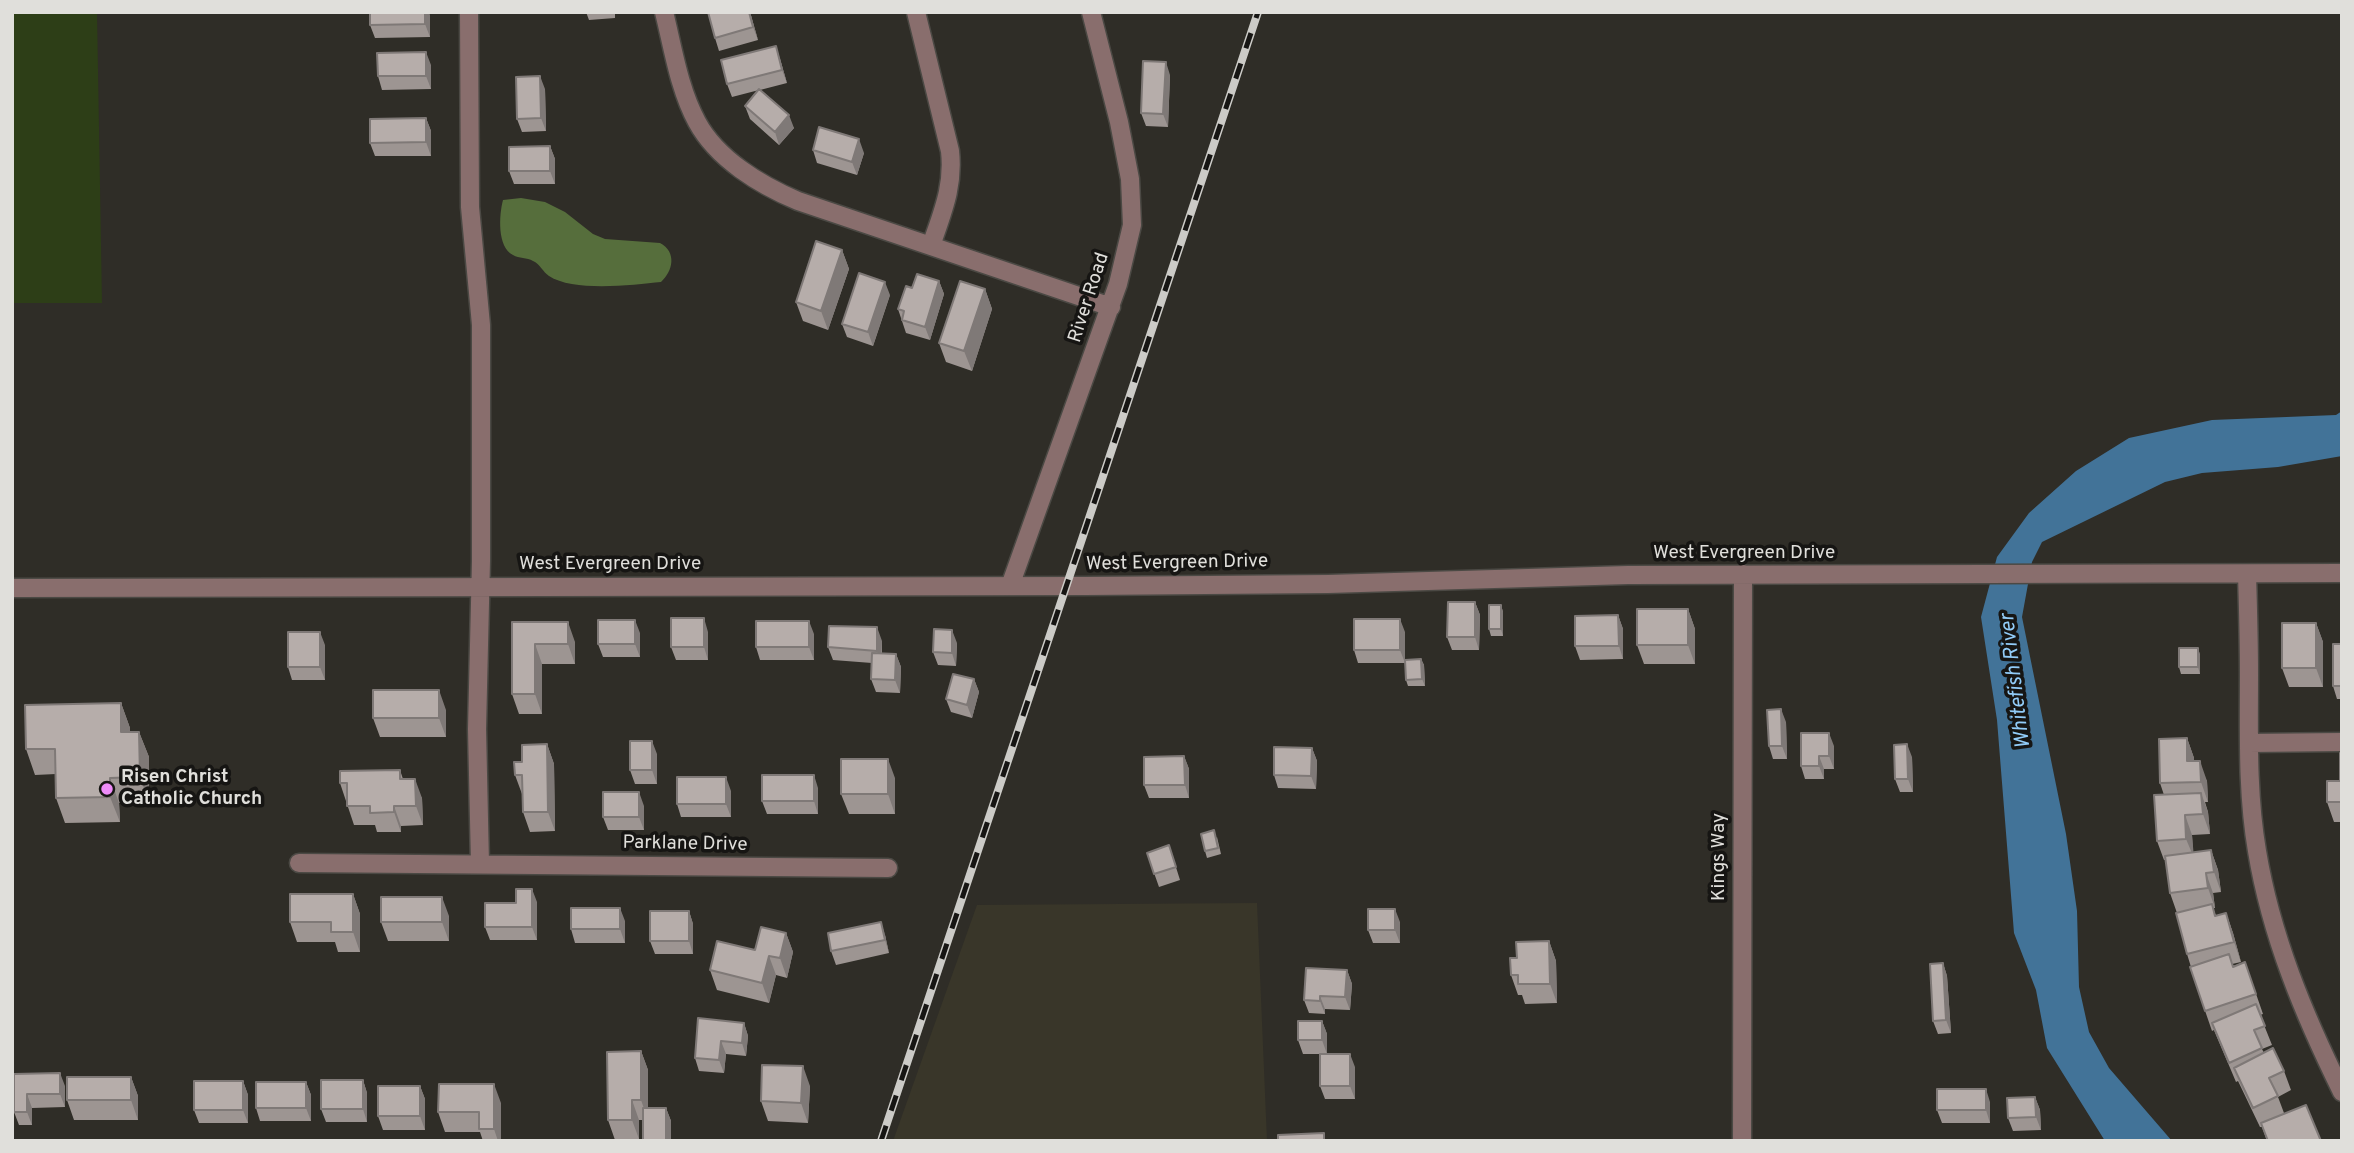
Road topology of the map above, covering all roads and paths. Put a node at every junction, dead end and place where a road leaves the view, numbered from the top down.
1 (470, 12) edge
2 (664, 12) edge
3 (916, 12) edge
4 (1091, 12) edge
5 (931, 246) junction
6 (1111, 307) junction
7 (2342, 573) edge
8 (1743, 574) junction
9 (2247, 574) junction
10 (1010, 586) junction
11 (481, 587) junction
12 (12, 588) edge
13 (2249, 743) junction
14 (2342, 743) edge
15 (299, 863) dead end
16 (480, 864) junction
17 (888, 868) dead end
18 (2342, 1092) edge
19 (1742, 1141) edge

1 - 11 street
2 - 5 street
3 - 5 street
4 - 6 street, River Road
5 - 6 street
6 - 10 street, River Road
7 - 9 street, West Evergreen Drive
8 - 9 street, West Evergreen Drive
8 - 10 street, West Evergreen Drive
8 - 19 street, Kings Way
9 - 13 street
10 - 11 street, West Evergreen Drive
11 - 12 street, West Evergreen Drive
11 - 16 street
13 - 14 street
13 - 18 street
15 - 16 street, Parklane Drive
16 - 17 street, Parklane Drive

